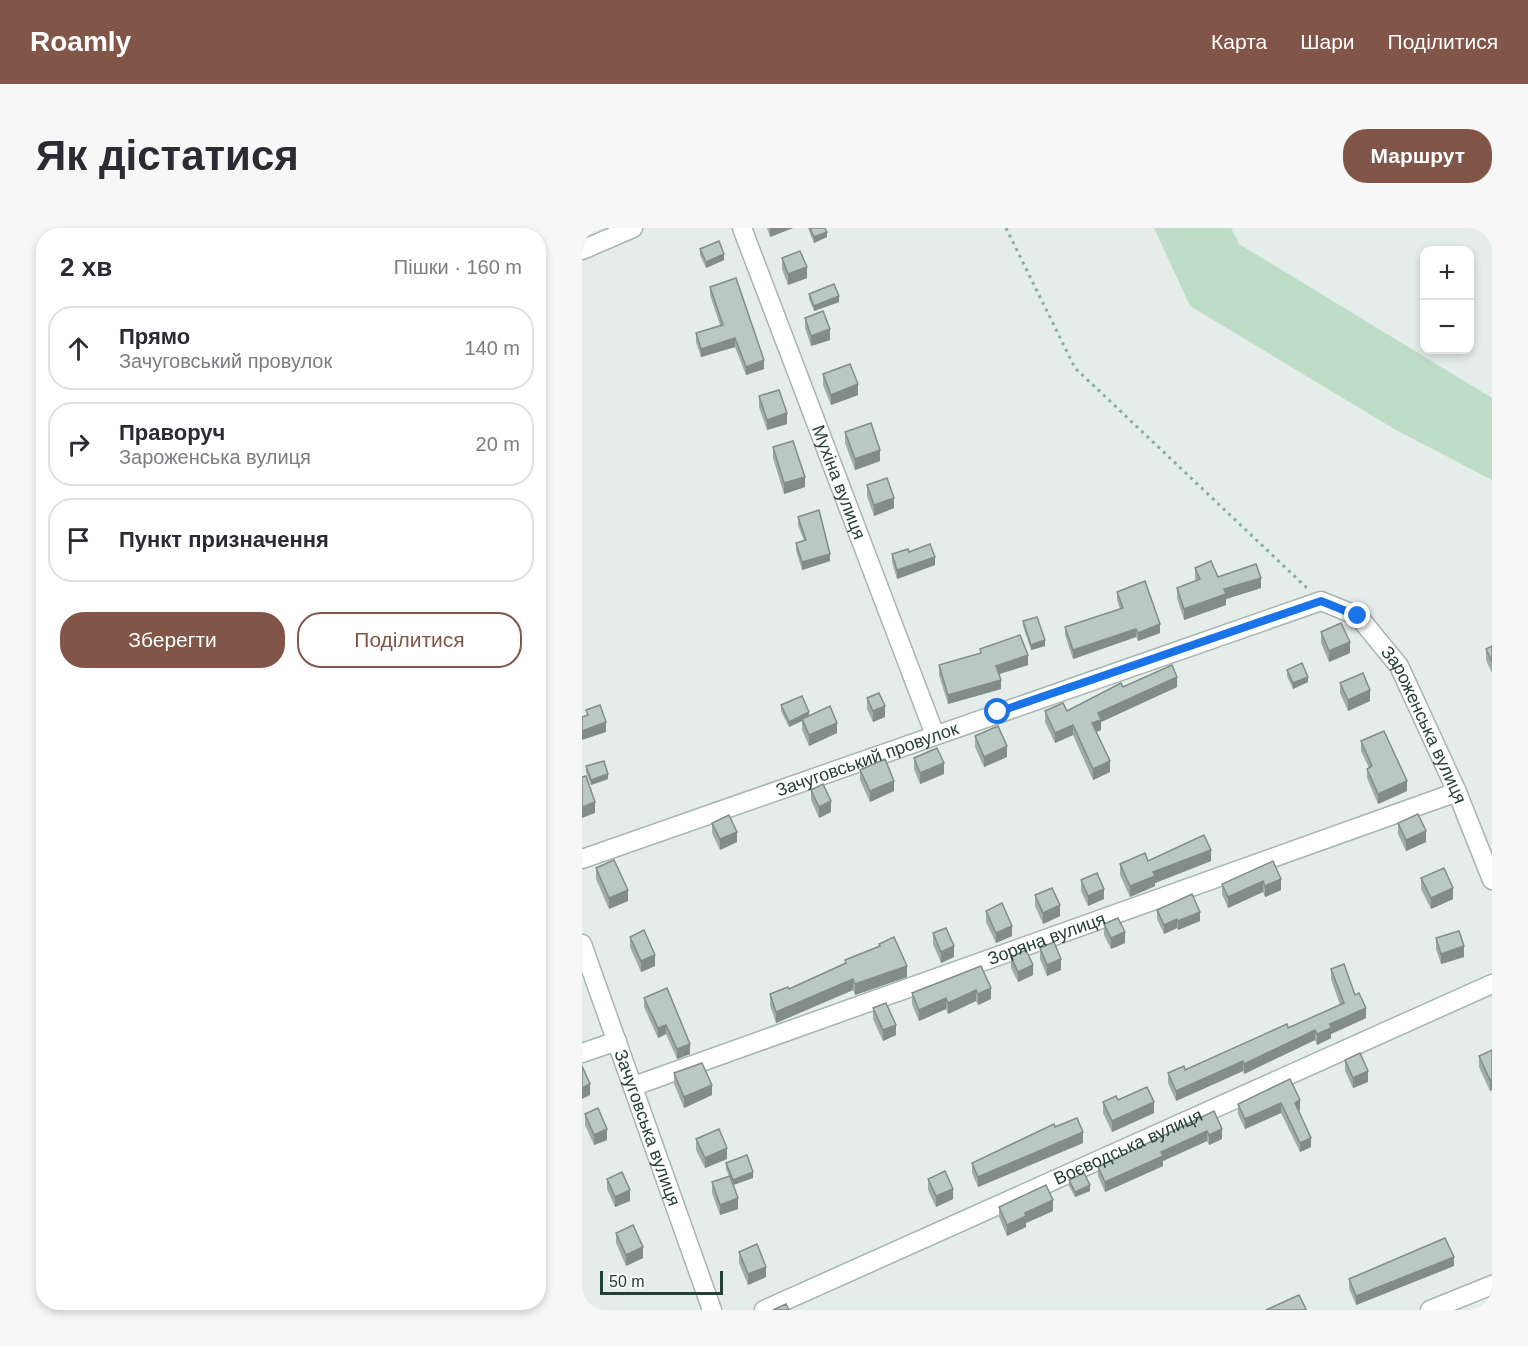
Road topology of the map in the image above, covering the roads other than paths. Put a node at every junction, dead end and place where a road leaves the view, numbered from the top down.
1 (633, 228) edge
2 (742, 228) edge
3 (582, 250) edge
4 (1321, 601) joint
5 (936, 735) junction
6 (1457, 792) junction
7 (582, 859) edge
8 (1492, 880) edge
9 (582, 944) edge
10 (1492, 984) edge
11 (618, 1041) junction
12 (582, 1053) edge
13 (634, 1086) junction
14 (1492, 1285) edge
15 (712, 1310) edge
16 (764, 1310) edge
17 (1430, 1310) edge

1 - 3 street
2 - 5 street, Мухіна вулиця
4 - 5 street, Зачуговський провулок
4 - 6 street, Зароженська вулиця
5 - 7 street, Зачуговський провулок
6 - 8 street, Зароженська вулиця
6 - 13 street, Зоряна вулиця
9 - 11 street, Зачуговська вулиця
10 - 16 street, Воєводська вулиця
11 - 12 street
11 - 13 street, Зачуговська вулиця
13 - 15 street, Зачуговська вулиця
14 - 17 street

